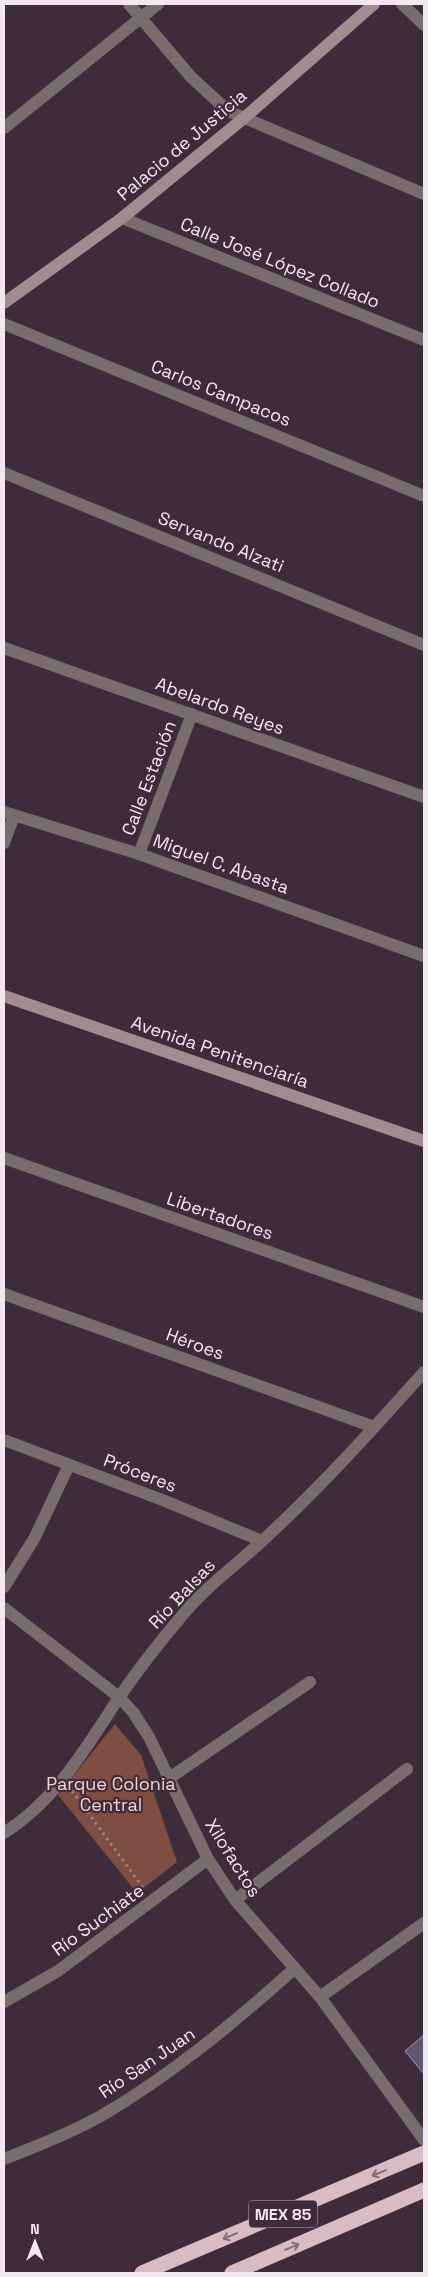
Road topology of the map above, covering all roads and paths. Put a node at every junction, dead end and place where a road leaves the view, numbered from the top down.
1 (129, 4) edge
2 (158, 4) edge
3 (374, 4) edge
4 (402, 4) edge
5 (141, 18) junction
6 (424, 25) edge
7 (244, 118) junction
8 (4, 128) edge
9 (424, 194) edge
10 (122, 218) junction
11 (4, 303) edge
12 (4, 324) edge
13 (424, 340) edge
14 (4, 473) edge
15 (424, 496) edge
16 (424, 645) edge
17 (4, 648) edge
18 (192, 714) junction
19 (424, 797) edge
20 (9, 814) edge
21 (4, 842) edge
22 (138, 854) junction
23 (424, 956) edge
24 (4, 996) edge
25 (424, 1141) edge
26 (4, 1158) edge
27 (4, 1294) edge
28 (424, 1307) edge
29 (424, 1372) edge
30 (374, 1427) junction
31 (4, 1440) edge
32 (69, 1465) junction
33 (262, 1541) junction
34 (4, 1587) edge
35 (4, 1608) edge
36 (310, 1682) dead end
37 (119, 1697) junction
38 (407, 1769) dead end
39 (63, 1779) junction
40 (168, 1779) junction
41 (4, 1833) edge
42 (208, 1859) junction
43 (235, 1900) junction
44 (153, 1901) junction
45 (424, 1924) edge
46 (294, 1969) junction
47 (320, 1997) junction
48 (4, 2002) edge
49 (424, 2140) edge
50 (424, 2154) edge
51 (4, 2159) edge
52 (424, 2190) edge
53 (142, 2273) edge
54 (232, 2273) edge

1 - 5 street
2 - 5 street
3 - 7 street, Palacio de Justicia
4 - 6 street
5 - 7 street
5 - 8 street
7 - 9 street
7 - 10 street, Palacio de Justicia
10 - 11 street, Palacio de Justicia
10 - 13 street, Calle José López Collado
12 - 15 street, Carlos Campacos
14 - 16 street, Servando Alzati
17 - 18 street, Abelardo Reyes
18 - 19 street, Abelardo Reyes
18 - 22 street, Calle Estación
20 - 21 street
20 - 22 street, Miguel C. Abasta
22 - 23 street, Miguel C. Abasta
24 - 25 street, Avenida Penitenciaría
26 - 28 street, Libertadores
27 - 30 street, Héroes
29 - 30 street, Río Balsas
30 - 33 street, Río Balsas
31 - 32 street, Próceres
32 - 33 street, Próceres
32 - 34 street
33 - 37 street, Río Balsas
35 - 37 street, Xilofactos
36 - 40 street
37 - 39 street, Río Balsas
37 - 40 street, Xilofactos
38 - 43 street
39 - 41 street, Río Balsas
39 - 44 path
40 - 42 street, Xilofactos
42 - 43 street, Xilofactos
42 - 44 street, Río Suchiate
43 - 46 street, Xilofactos
44 - 48 street, Río Suchiate
45 - 47 street
46 - 47 street, Xilofactos
46 - 51 street, Río San Juan
47 - 49 street, Xilofactos
50 -> 53 highway, MEX 85
54 -> 52 highway, MEX 85

